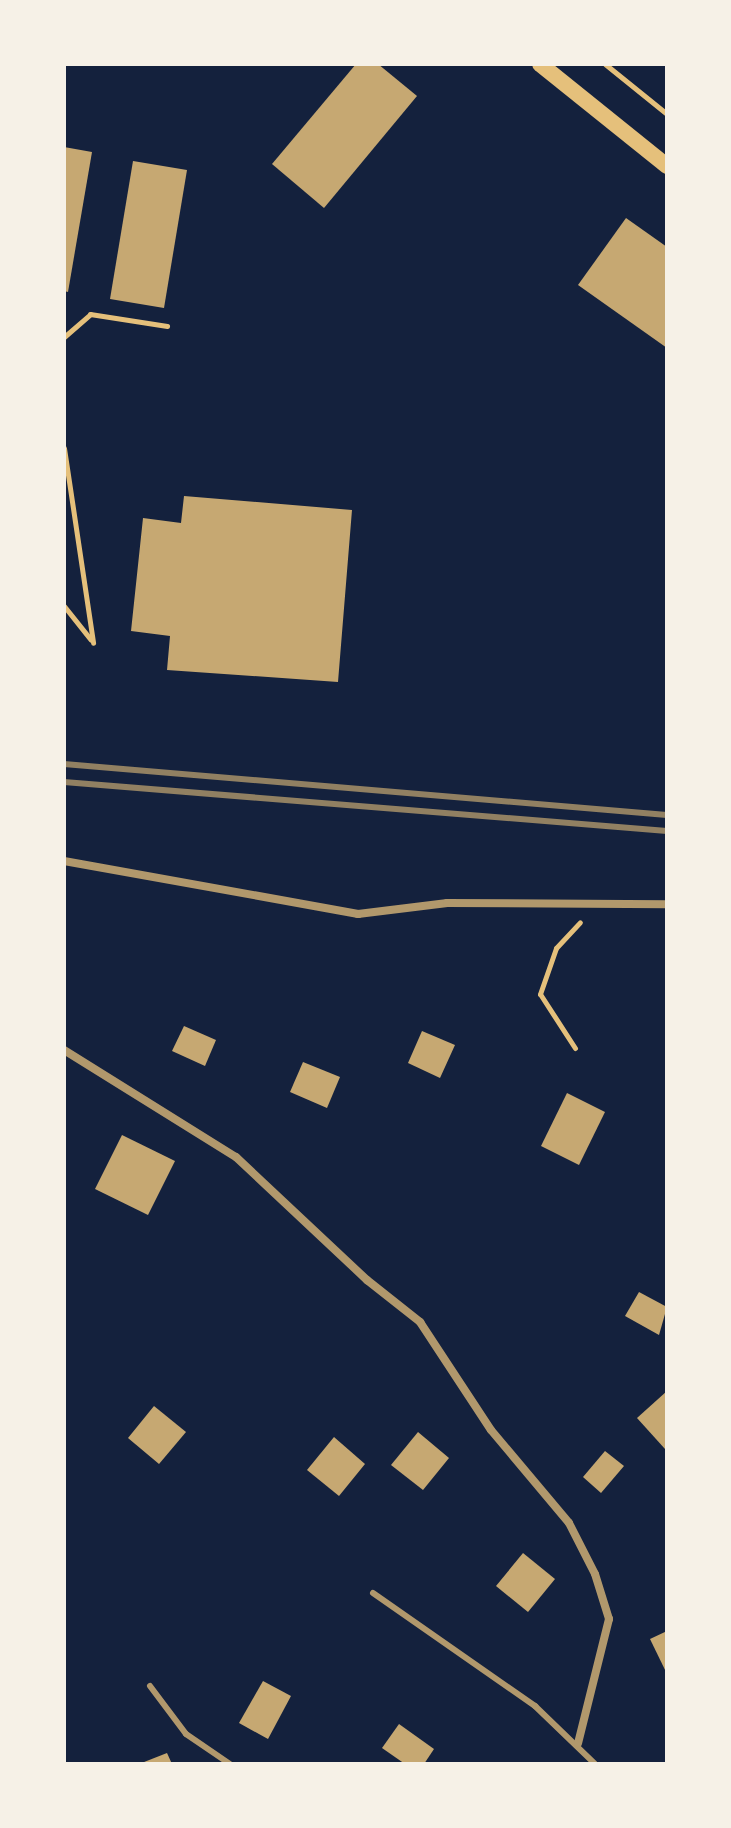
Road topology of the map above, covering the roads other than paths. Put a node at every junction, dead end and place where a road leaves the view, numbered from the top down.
1 (540, 64) edge
2 (667, 166) edge
3 (64, 861) edge
4 (667, 904) edge
5 (64, 1050) edge
6 (373, 1593) dead end
7 (150, 1686) dead end
8 (578, 1743) junction
9 (230, 1764) edge
10 (595, 1764) edge

1 - 2 main road
3 - 4 street
5 - 8 street
6 - 8 lane
7 - 9 lane
8 - 10 lane

